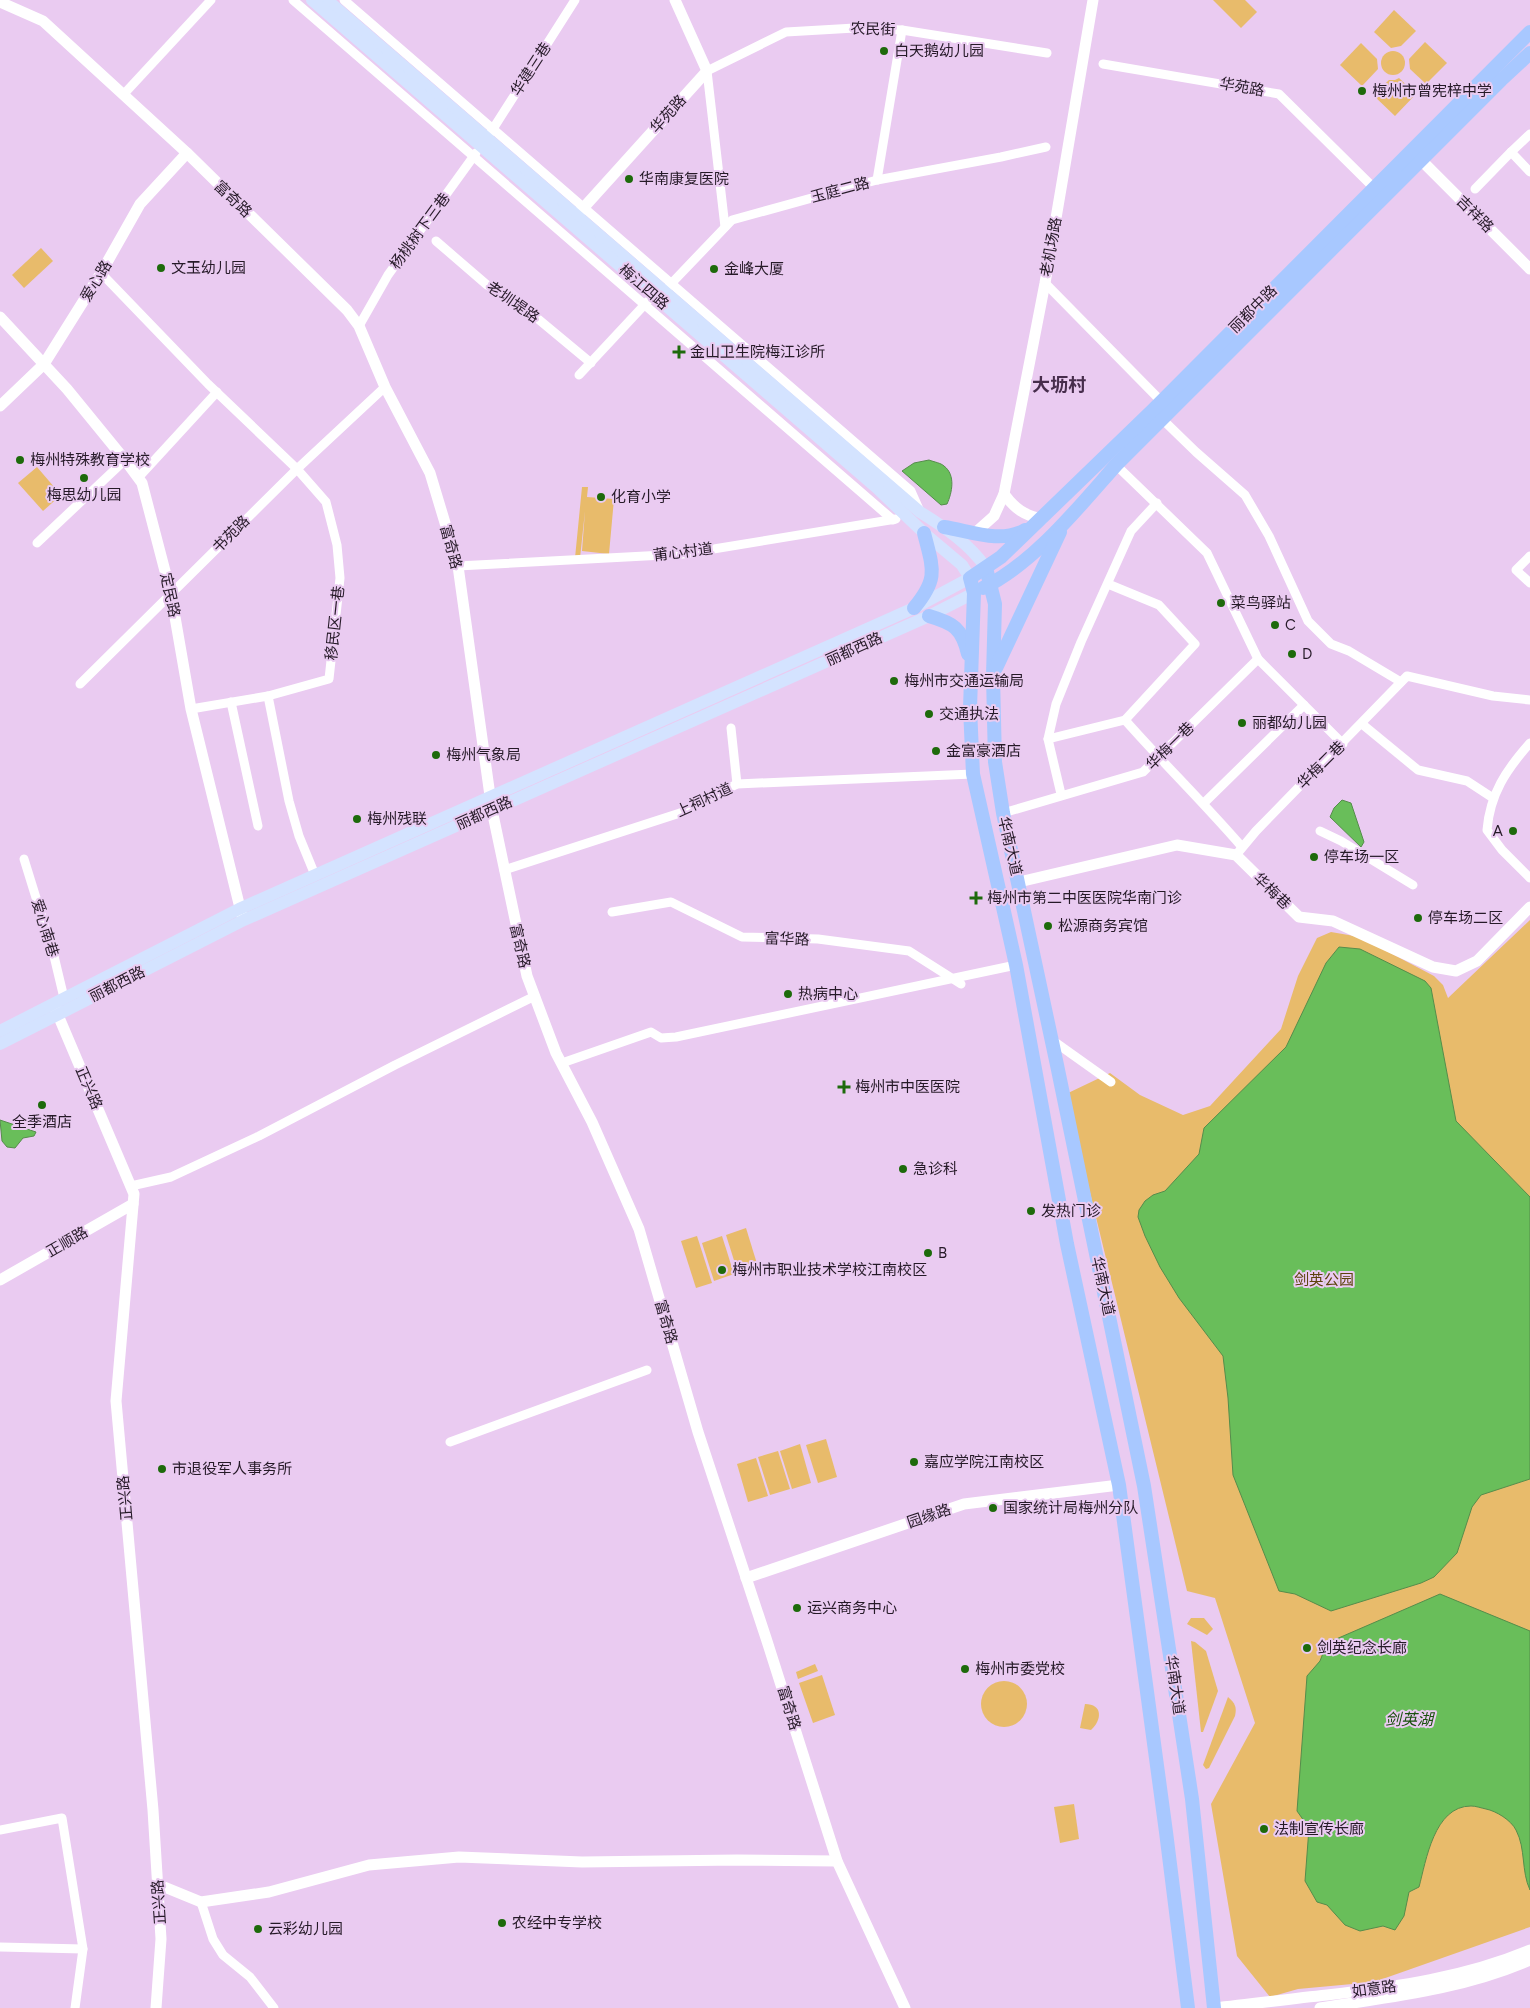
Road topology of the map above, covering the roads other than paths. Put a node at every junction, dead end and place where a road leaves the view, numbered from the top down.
1 (211, 0) edge
2 (293, 0) edge
3 (312, 0) edge
4 (327, 0) edge
5 (344, 0) edge
6 (574, 0) edge
7 (675, 0) edge
8 (1093, 0) edge
9 (0, 2) edge
10 (902, 30) junction
11 (1530, 32) edge
12 (1047, 53) dead end
13 (1530, 53) edge
14 (1103, 64) dead end
15 (707, 71) junction
16 (123, 95) junction
17 (1530, 134) edge
18 (487, 138) junction
19 (1046, 147) dead end
20 (1511, 152) junction
21 (187, 153) junction
22 (1421, 160) junction
23 (1530, 172) edge
24 (877, 180) junction
25 (1374, 188) junction
26 (1475, 189) dead end
27 (576, 215) junction
28 (725, 227) junction
29 (436, 241) dead end
30 (1530, 269) edge
31 (101, 273) junction
32 (1045, 283) junction
33 (662, 289) junction
34 (0, 317) edge
35 (359, 326) junction
36 (591, 363) junction
37 (44, 364) junction
38 (579, 375) dead end
39 (385, 387) junction
40 (217, 392) junction
41 (1162, 402) junction
42 (0, 406) edge
43 (1162, 419) junction
44 (125, 460) junction
45 (1116, 465) junction
46 (297, 469) junction
47 (138, 478) junction
48 (1004, 494) junction
49 (1156, 503) junction
50 (920, 512) junction
51 (900, 518) junction
52 (1042, 519) junction
53 (1064, 525) junction
54 (944, 527) junction
55 (976, 532) junction
56 (924, 534) junction
57 (37, 543) dead end
58 (1530, 556) edge
59 (458, 566) junction
60 (986, 568) junction
61 (970, 578) junction
62 (1530, 583) edge
63 (991, 584) junction
64 (1108, 584) junction
65 (974, 593) junction
66 (171, 594) junction
67 (914, 608) junction
68 (929, 616) junction
69 (1258, 659) junction
70 (971, 665) junction
71 (993, 676) junction
72 (1404, 679) junction
73 (80, 684) dead end
74 (268, 696) junction
75 (1530, 700) edge
76 (231, 702) junction
77 (1304, 705) junction
78 (191, 709) junction
79 (1125, 720) junction
80 (1362, 724) junction
81 (731, 728) dead end
82 (1048, 739) junction
83 (1530, 743) edge
84 (1343, 744) junction
85 (1158, 757) junction
86 (973, 774) junction
87 (738, 784) junction
88 (1061, 794) dead end
89 (491, 796) junction
90 (1493, 798) junction
91 (1204, 803) junction
92 (492, 810) junction
93 (1003, 814) junction
94 (258, 826) dead end
95 (1320, 831) dead end
96 (1239, 851) junction
97 (24, 859) dead end
98 (504, 870) junction
99 (315, 875) junction
100 (1530, 878) edge
101 (1019, 882) junction
102 (1413, 885) dead end
103 (1530, 907) edge
104 (612, 912) dead end
105 (242, 914) junction
106 (1016, 966) junction
107 (961, 984) dead end
108 (535, 996) junction
109 (58, 1005) junction
110 (1047, 1016) junction
111 (1026, 1023) junction
112 (0, 1031) edge
113 (1052, 1040) junction
114 (0, 1044) edge
115 (562, 1063) junction
116 (1112, 1082) dead end
117 (131, 1186) junction
118 (133, 1204) junction
119 (0, 1280) edge
120 (647, 1370) dead end
121 (450, 1442) dead end
122 (1119, 1485) junction
123 (746, 1578) junction
124 (0, 1830) edge
125 (837, 1861) junction
126 (158, 1884) junction
127 (201, 1902) junction
128 (0, 1947) edge
129 (83, 1949) junction
130 (1530, 1950) edge
131 (1530, 1960) edge
132 (75, 2008) edge
133 (156, 2008) edge
134 (274, 2008) edge
135 (905, 2008) edge
136 (1188, 2008) edge
137 (1214, 2008) edge
138 (1320, 2008) edge

1 - 16 street
2 - 51 street
3 - 51 main road, 梅江四路
4 - 18 main road, 梅江四路
5 - 50 street
6 - 18 street, 华建三巷
7 - 15 street
8 - 32 street, 老机场路
9 - 16 street, 富奇路
10 - 12 street, 农民街
10 - 15 street, 农民街
10 - 24 street
11 - 25 main road, 丽都中路
13 - 22 main road, 丽都中路
14 - 25 street, 华苑路
15 - 27 street, 华苑路
15 - 28 street
16 - 21 street, 富奇路
17 - 20 street
18 - 27 main road, 梅江四路
18 - 35 street, 杨桃树下三巷
19 - 24 street, 玉庭二路
20 - 23 street
20 - 26 street
21 - 31 street, 爱心路
21 - 35 street, 富奇路
22 - 30 street, 吉祥路
22 - 43 main road, 丽都中路
24 - 28 street, 玉庭二路
25 - 41 main road, 丽都中路
27 - 33 main road, 梅江四路
28 - 33 street, 玉庭二路
29 - 36 street, 老圳堤路
31 - 37 street, 爱心路
31 - 40 street
32 - 41 street
32 - 48 street, 老机场路
33 - 36 street, 玉庭二路
33 - 50 main road, 梅江四路
34 - 37 street, 定民路
35 - 39 street, 富奇路
36 - 38 street, 玉庭二路
37 - 42 street, 爱心路
37 - 44 street, 定民路
39 - 46 street, 书苑路
39 - 59 street, 富奇路
40 - 46 street
40 - 47 street
41 - 52 main road, 丽都中路
43 - 45 main road, 丽都中路
43 - 72 street
44 - 47 street, 定民路
44 - 57 street
45 - 49 street
45 - 53 main road, 丽都中路
46 - 66 street, 书苑路
46 - 74 street, 移民区一巷
47 - 66 street, 定民路
48 - 52 street
48 - 55 street, 老机场路
49 - 64 street
49 - 69 street
50 - 54 main road, 梅江四路
51 - 56 main road, 梅江四路
51 - 59 street, 莆心村道
52 - 55 main road
52 - 60 main road, 丽都中路
53 - 63 main road, 丽都中路
53 - 71 main road
54 - 55 main road
54 - 60 main road, 梅江四路
56 - 61 main road, 梅江四路
56 - 67 main road
58 - 62 street
59 - 89 street, 富奇路
60 - 61 main road, 丽都中路
60 - 63 main road, 华南大道
61 - 65 main road, 华南大道
61 - 67 main road, 丽都西路
63 - 65 main road, 丽都中路
63 - 71 main road, 华南大道
64 - 79 street
64 - 82 street
65 - 68 main road, 丽都西路
65 - 70 main road, 华南大道
66 - 73 street, 书苑路
66 - 78 street, 定民路
67 - 89 main road, 丽都西路
68 - 70 main road
68 - 92 main road, 丽都西路
69 - 77 street
69 - 85 street, 华梅一巷
70 - 86 main road, 华南大道
71 - 93 main road, 华南大道
72 - 75 street
72 - 80 street, 华梅二巷
74 - 76 street, 移民区一巷
74 - 99 street
76 - 78 street, 移民区一巷
76 - 94 street
77 - 84 street
77 - 91 street
78 - 105 street, 定民路
79 - 82 street
79 - 85 street
80 - 84 street, 华梅二巷
80 - 90 street
81 - 87 street
82 - 88 street
83 - 90 street
84 - 96 street, 华梅二巷
85 - 91 street
85 - 93 street, 华梅一巷
86 - 87 street, 上祠村道
86 - 106 main road, 华南大道
87 - 98 street, 上祠村道
89 - 92 street, 富奇路
89 - 99 main road, 丽都西路
90 - 100 street
91 - 96 street
92 - 98 street, 富奇路
92 - 105 main road, 丽都西路
93 - 101 main road, 华南大道
95 - 102 street
96 - 101 street
96 - 103 street, 华梅巷
97 - 109 street, 爱心南巷
98 - 108 street, 富奇路
99 - 105 main road, 丽都西路
101 - 110 main road, 华南大道
104 - 107 street, 富华路
105 - 109 main road, 丽都西路
106 - 111 main road, 华南大道
106 - 115 street
108 - 115 street, 富奇路
108 - 117 street
109 - 112 main road, 丽都西路
109 - 114 main road, 丽都西路
109 - 117 street, 正兴路
110 - 111 main road
110 - 113 main road, 华南大道
111 - 122 main road, 华南大道
113 - 116 street
113 - 137 main road, 华南大道
115 - 123 street, 富奇路
117 - 118 street, 正兴路
118 - 119 street, 正顺路
118 - 126 street, 正兴路
120 - 121 street
122 - 123 street, 园缘路
122 - 136 main road, 华南大道
123 - 125 street, 富奇路
124 - 129 street
125 - 127 street
125 - 135 street, 富奇路
126 - 127 street
126 - 133 street, 正兴路
127 - 134 street
128 - 129 street
129 - 132 street
130 - 137 street, 如意路
131 - 138 street, 如意路

